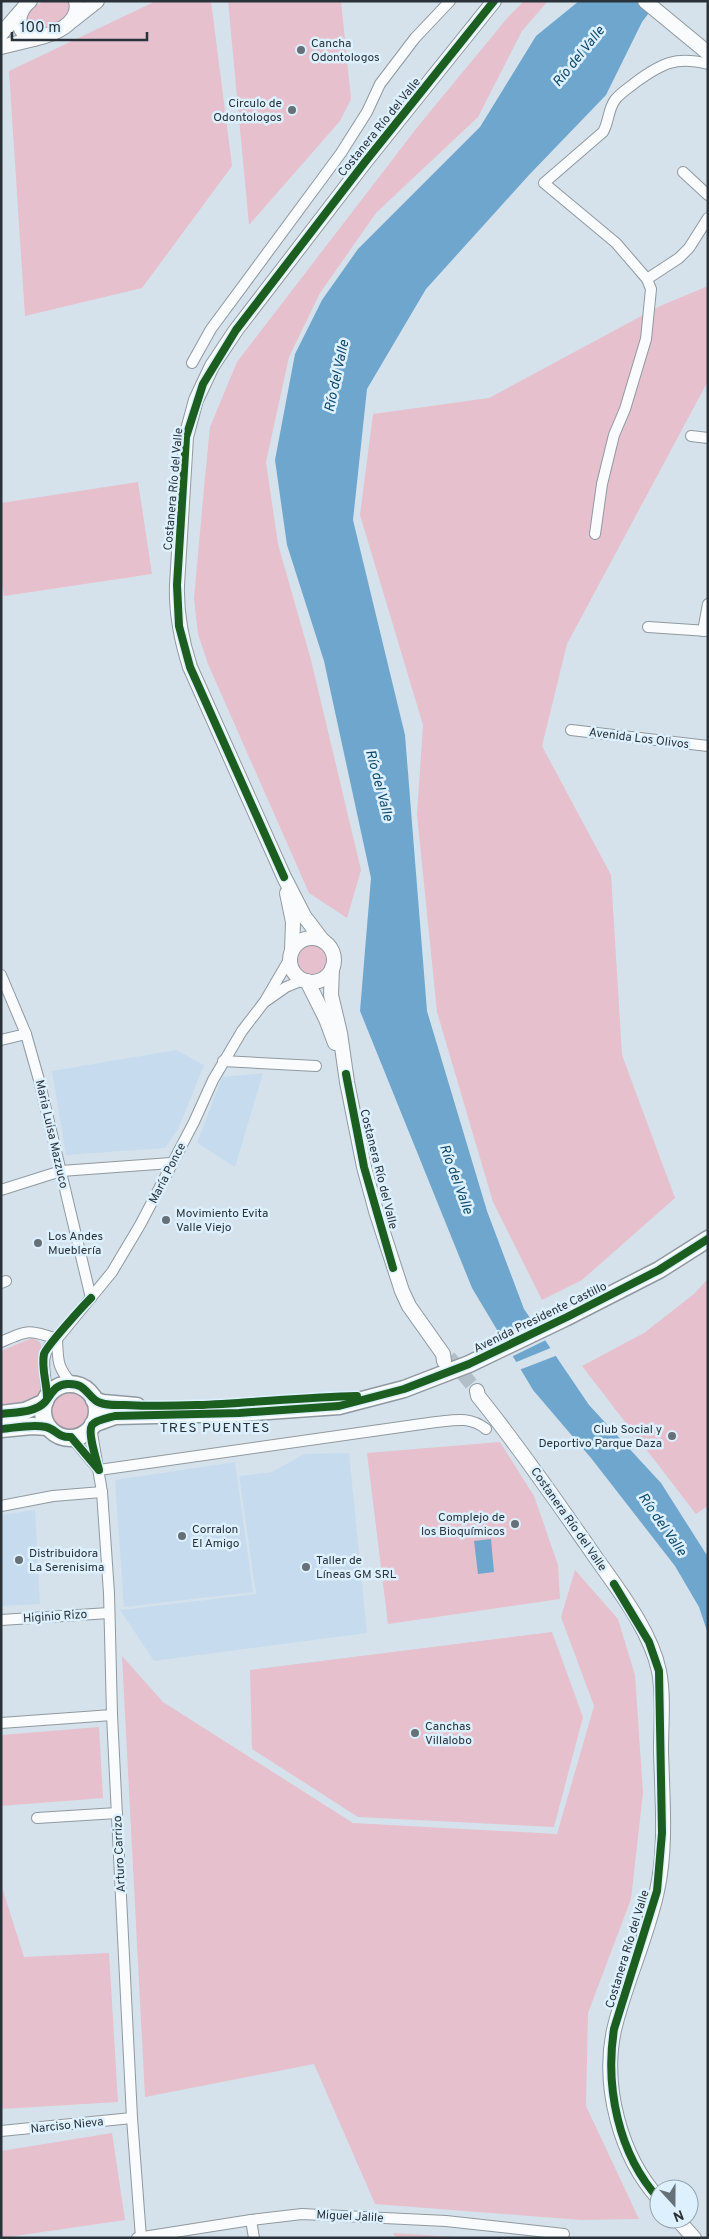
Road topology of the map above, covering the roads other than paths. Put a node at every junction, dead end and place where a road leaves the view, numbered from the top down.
1 (76, 1) edge
2 (97, 1) edge
3 (450, 1) edge
4 (494, 1) edge
5 (645, 1) edge
6 (25, 5) edge
7 (72, 20) junction
8 (1, 34) edge
9 (34, 39) junction
10 (1, 47) edge
11 (708, 53) edge
12 (708, 64) edge
13 (683, 172) dead end
14 (708, 195) edge
15 (708, 218) edge
16 (647, 278) junction
17 (192, 363) dead end
18 (691, 436) dead end
19 (708, 438) edge
20 (594, 534) dead end
21 (708, 604) edge
22 (648, 627) dead end
23 (705, 631) edge
24 (570, 730) dead end
25 (708, 746) edge
26 (284, 877) junction
27 (323, 941) junction
28 (291, 955) junction
29 (332, 968) junction
30 (1, 975) edge
31 (305, 980) junction
32 (265, 1001) junction
33 (26, 1034) junction
34 (1, 1040) edge
35 (223, 1061) junction
36 (316, 1066) dead end
37 (346, 1074) junction
38 (171, 1163) junction
39 (61, 1171) junction
40 (1, 1190) edge
41 (708, 1239) edge
42 (90, 1298) junction
43 (57, 1339) junction
44 (1, 1342) edge
45 (445, 1357) tunnel mouth
46 (72, 1384) junction
47 (476, 1394) tunnel mouth
48 (374, 1396) junction
49 (46, 1399) junction
50 (94, 1400) junction
51 (1, 1414) edge
52 (92, 1426) junction
53 (48, 1427) junction
54 (1, 1429) edge
55 (486, 1429) dead end
56 (72, 1437) junction
57 (99, 1470) junction
58 (102, 1492) junction
59 (1, 1506) edge
60 (109, 1613) junction
61 (1, 1620) edge
62 (112, 1715) junction
63 (1, 1723) edge
64 (117, 1813) junction
65 (37, 1818) dead end
66 (132, 2118) junction
67 (1, 2131) edge
68 (649, 2188) edge
69 (251, 2220) junction
70 (564, 2234) dead end
71 (140, 2238) edge
72 (254, 2238) edge

1 - 7 main road
2 - 7 main road
3 - 17 street
4 - 26 main road, Costanera Río del Valle
5 - 11 main road
6 - 8 main road
6 - 9 main road
7 - 9 main road
9 - 10 main road
12 - 16 street
13 - 14 street
15 - 16 street
16 - 20 street
18 - 19 street
21 - 23 street
22 - 23 street
24 - 25 street, Avenida Los Olivos
26 - 27 main road, Costanera Río del Valle
26 - 28 main road, Costanera Río del Valle
27 - 28 main road
27 - 29 main road
28 - 31 main road
28 - 32 street, María Ponce
29 - 31 main road
29 - 37 main road, Costanera Río del Valle
30 - 33 street, Maria Luisa Mazzuco
31 - 32 street, María Ponce
31 - 37 main road, Costanera Río del Valle
32 - 35 street, María Ponce
33 - 34 street
33 - 39 street, Maria Luisa Mazzuco
35 - 36 street
35 - 38 street, María Ponce
37 - 45 main road, Costanera Río del Valle
38 - 39 street
38 - 42 street, María Ponce
39 - 40 street
39 - 42 street, Maria Luisa Mazzuco
41 - 48 main road, Avenida Presidente Castillo
42 - 43 street, María Ponce
43 - 44 street
43 - 46 street
43 - 49 street, María Ponce
46 - 49 main road
46 - 50 main road
47 - 68 main road, Costanera Río del Valle
48 - 50 main road, Avenida Presidente Castillo
48 - 52 main road, Avenida Presidente Castillo
49 - 51 main road
49 - 53 main road
50 - 52 main road
52 - 56 main road
52 - 57 street, Arturo Carrizo
53 - 54 main road
53 - 56 main road
55 - 57 street
56 - 57 street
57 - 58 street, Arturo Carrizo
58 - 59 street
58 - 60 street, Arturo Carrizo
60 - 61 street, Higinio Rizo
60 - 62 street, Arturo Carrizo
62 - 63 street
62 - 64 street, Arturo Carrizo
64 - 65 street
64 - 66 street, Arturo Carrizo
66 - 67 street, Narciso Nieva
66 - 71 street, Arturo Carrizo
69 - 70 street, Miguel Jalile
69 - 71 street, Miguel Jalile
69 - 72 street

